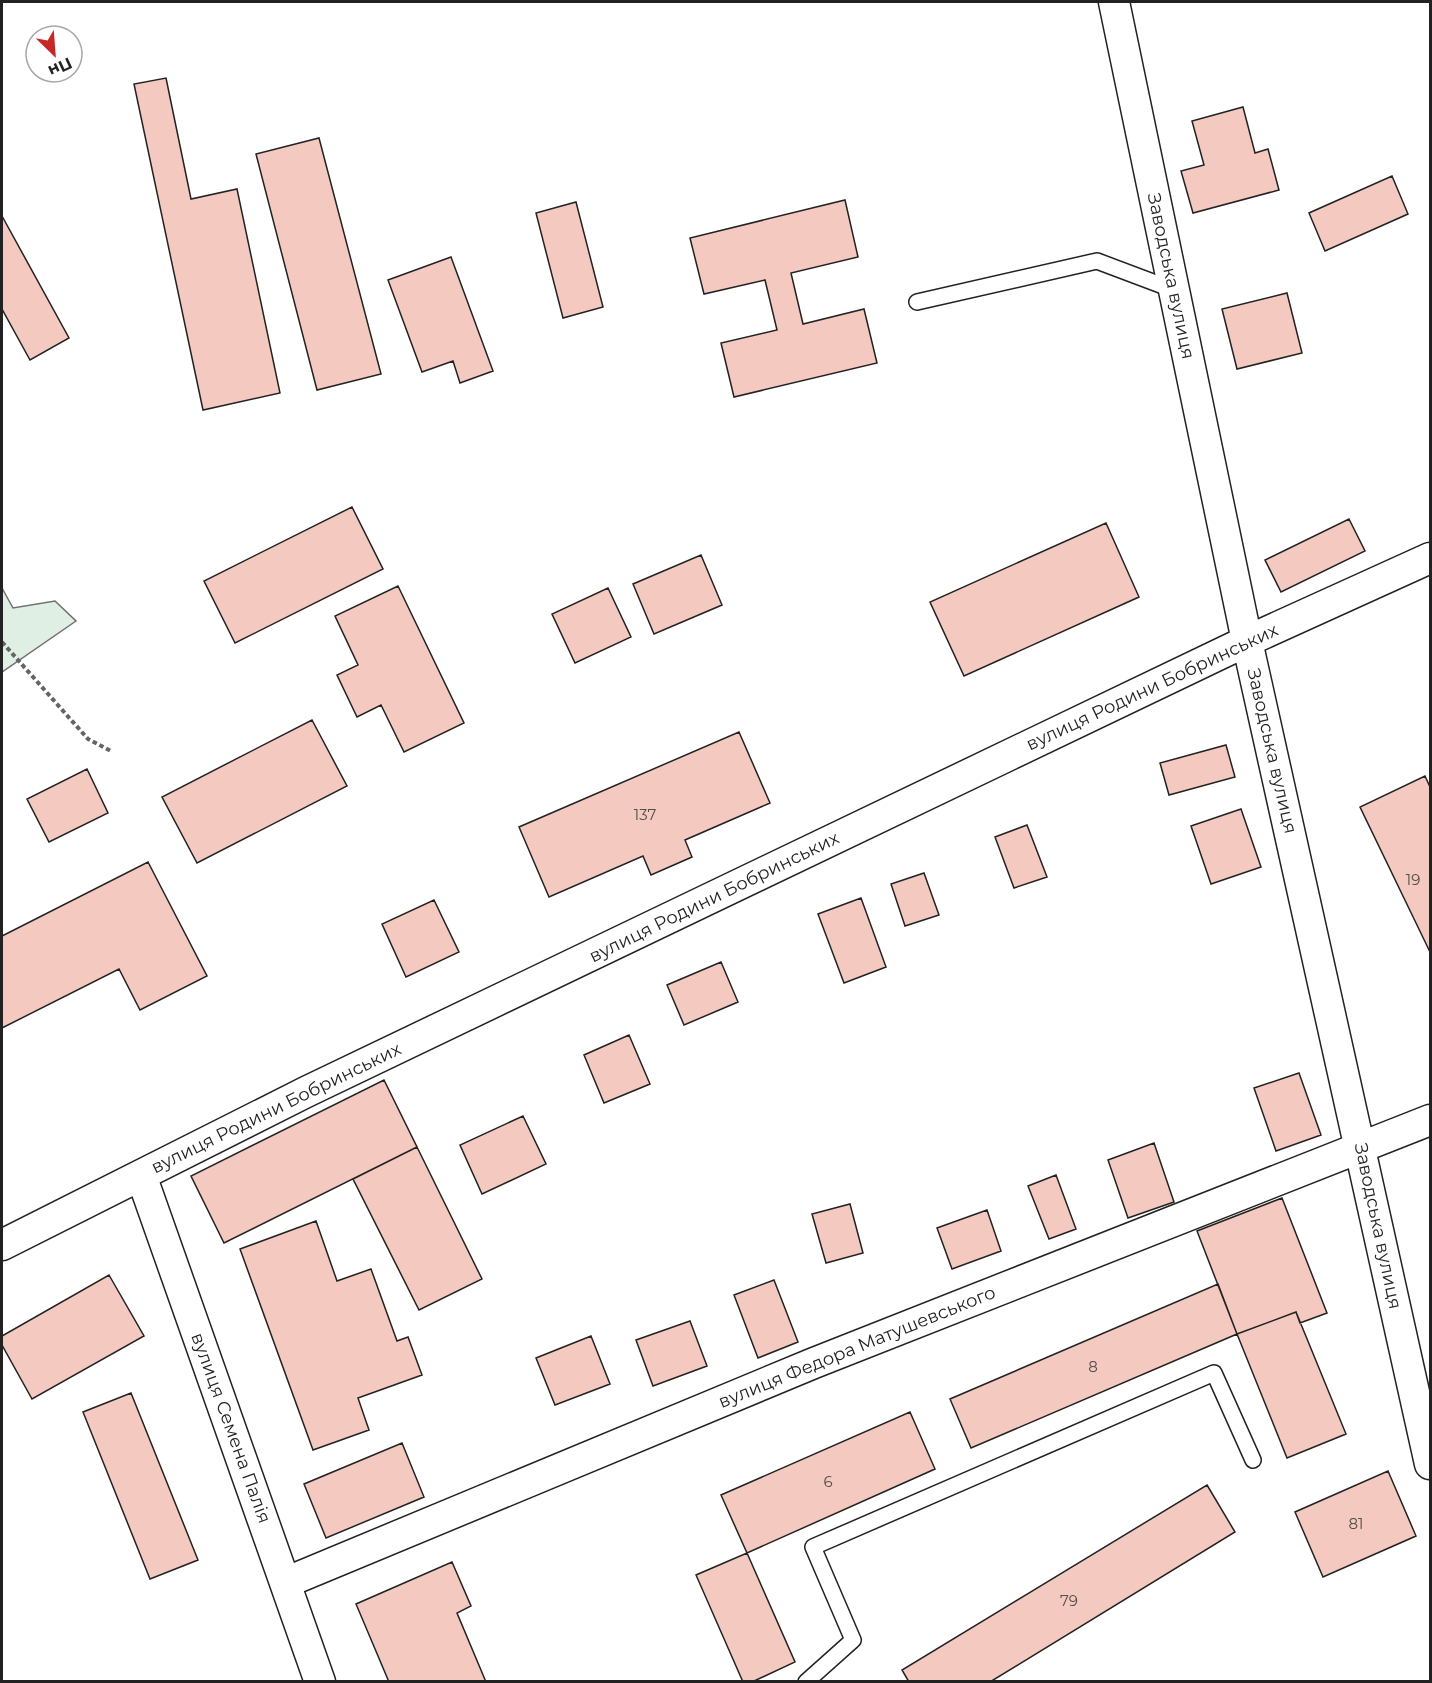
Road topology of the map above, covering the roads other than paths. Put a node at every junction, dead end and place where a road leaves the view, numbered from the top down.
1 (1114, 2) edge
2 (1174, 290) junction
3 (917, 302) dead end
4 (1431, 558) edge
5 (1247, 641) junction
6 (1431, 1120) edge
7 (1361, 1148) junction
8 (141, 1175) junction
9 (2, 1245) edge
10 (1253, 1460) dead end
11 (1431, 1464) edge
12 (287, 1582) junction
13 (320, 1682) edge
14 (806, 1682) edge

1 - 2 street, Заводська вулиця
2 - 3 lane
2 - 5 street, Заводська вулиця
4 - 5 street, вулиця Родини Бобринських
5 - 7 street, Заводська вулиця
5 - 8 street, вулиця Родини Бобринських
6 - 7 street, вулиця Федора Матушевського
7 - 11 street, Заводська вулиця
7 - 12 street, вулиця Федора Матушевського
8 - 9 street, вулиця Родини Бобринських
8 - 12 street, вулиця Семена Палія
10 - 14 lane
12 - 13 street, вулиця Семена Палія

